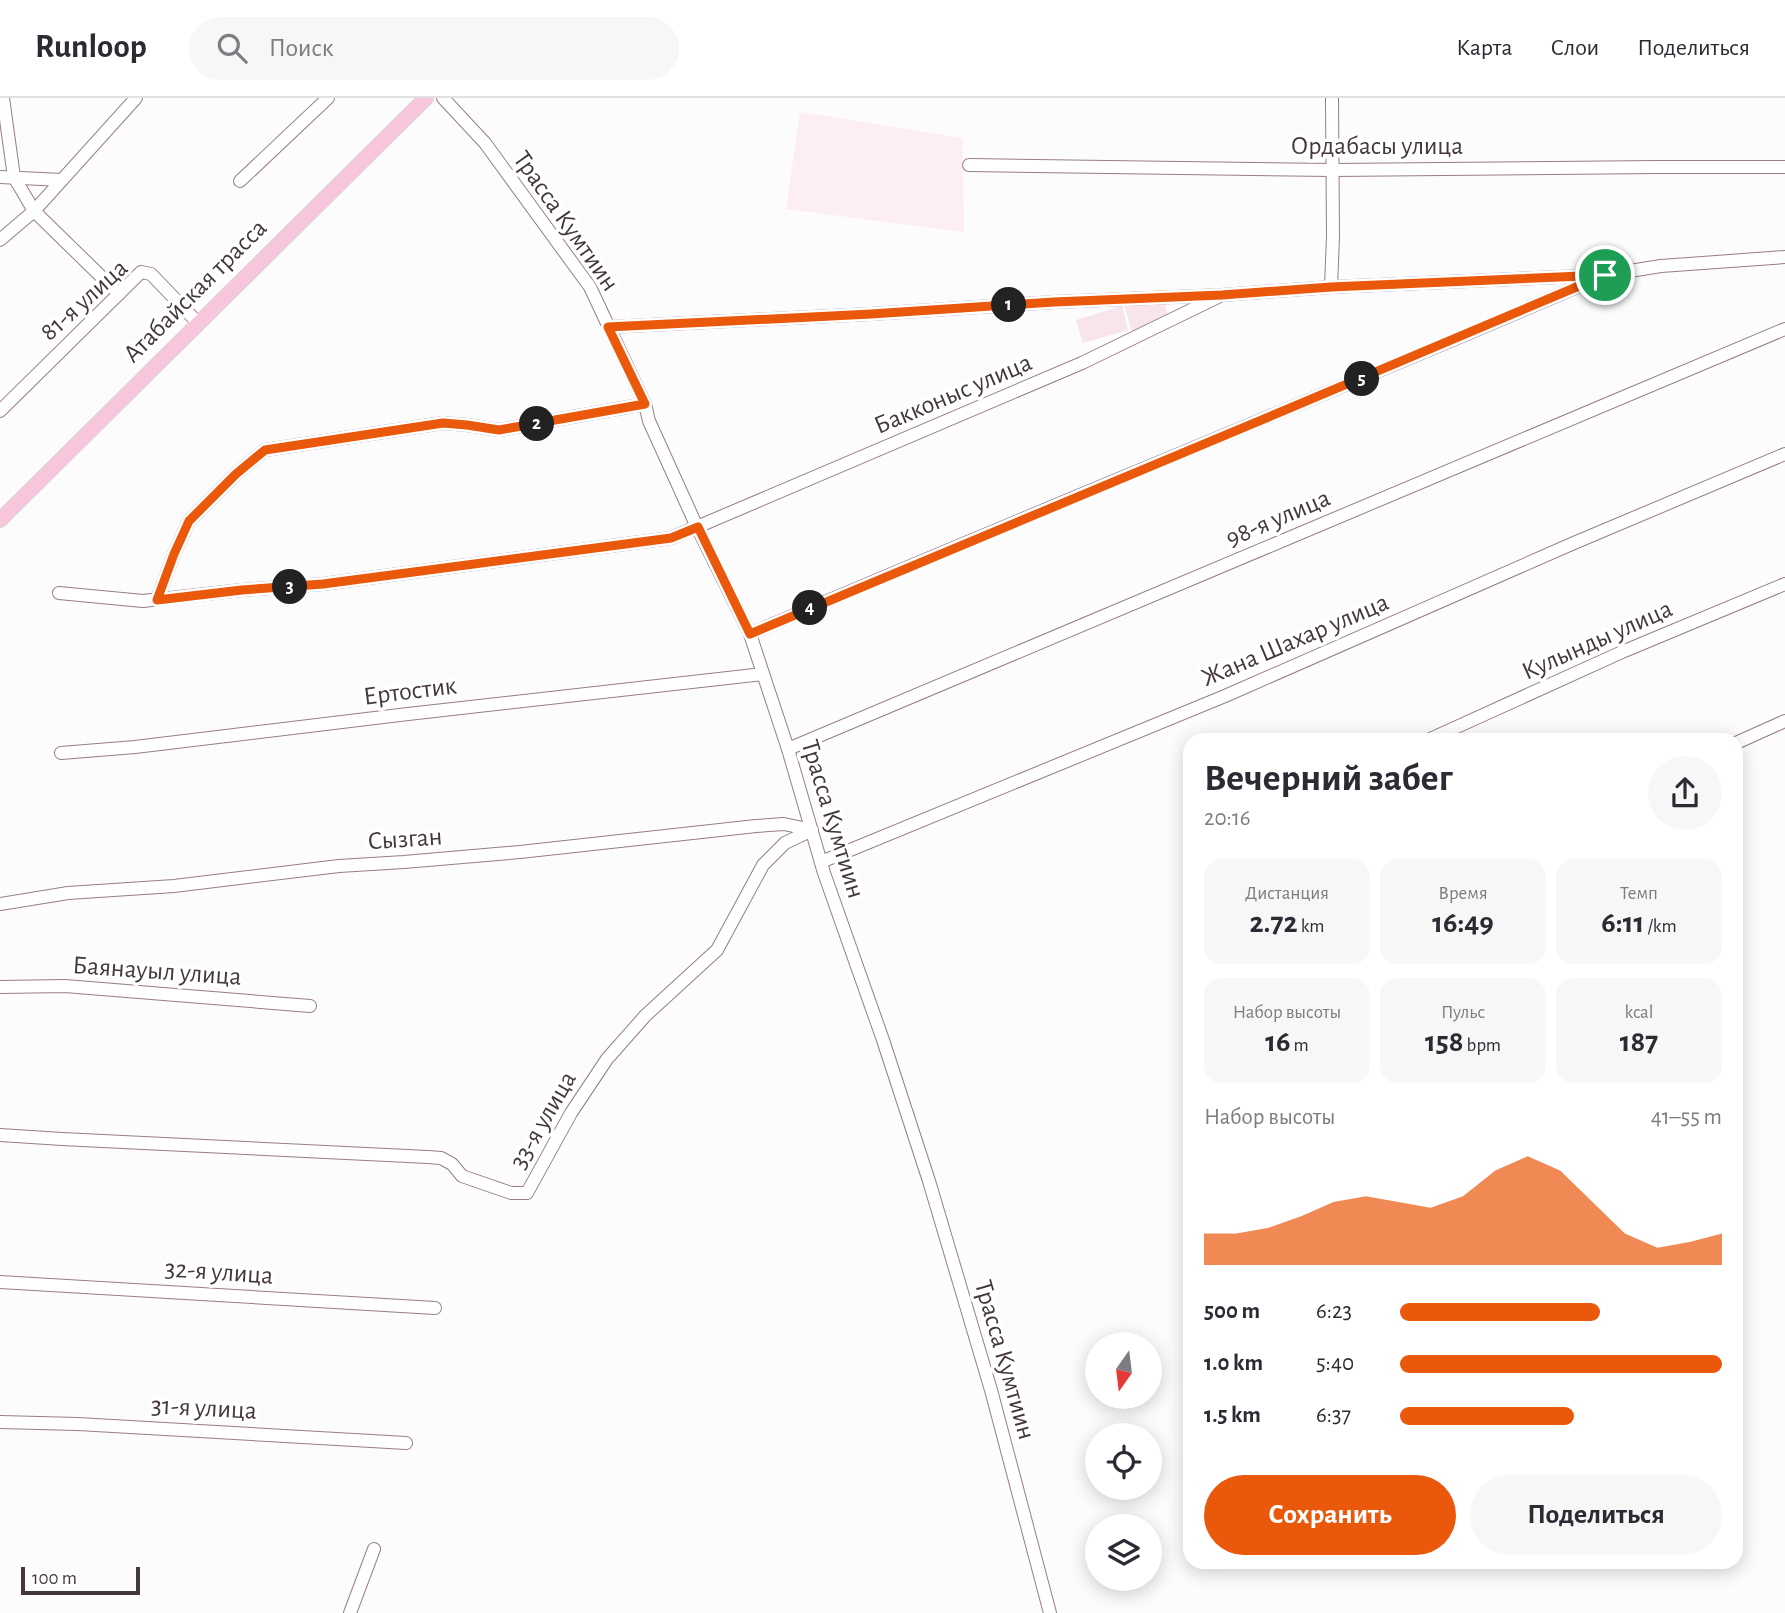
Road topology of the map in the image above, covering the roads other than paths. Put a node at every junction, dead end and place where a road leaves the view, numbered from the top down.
1 (3, 98) edge
2 (136, 98) edge
3 (328, 98) edge
4 (426, 98) edge
5 (443, 98) edge
6 (1332, 98) edge
7 (969, 165) dead end
8 (1785, 167) edge
9 (1332, 170) junction
10 (0, 177) edge
11 (14, 177) junction
12 (62, 180) junction
13 (240, 181) dead end
14 (34, 211) junction
15 (0, 240) edge
16 (1785, 257) edge
17 (1605, 275) junction
18 (1331, 287) junction
19 (119, 294) junction
20 (1222, 295) junction
21 (198, 323) junction
22 (608, 327) junction
23 (1785, 329) edge
24 (645, 404) junction
25 (0, 411) edge
26 (1785, 454) edge
27 (0, 520) edge
28 (698, 527) junction
29 (1785, 584) edge
30 (60, 593) dead end
31 (157, 600) junction
32 (750, 634) junction
33 (763, 674) junction
34 (1785, 721) edge
35 (1443, 733) edge
36 (1743, 740) edge
37 (788, 749) junction
38 (61, 753) dead end
39 (812, 830) junction
40 (821, 862) junction
41 (0, 904) edge
42 (0, 987) edge
43 (310, 1006) dead end
44 (0, 1135) edge
45 (0, 1282) edge
46 (435, 1308) dead end
47 (0, 1422) edge
48 (406, 1443) dead end
49 (374, 1549) dead end
50 (350, 1613) edge
51 (1050, 1613) edge

1 - 11 street
2 - 12 street
3 - 13 street
4 - 21 main road, Атабайская трасса
5 - 22 street, Трасса Кумтиин
6 - 9 street
7 - 9 street, Ордабасы улица
8 - 9 street, Ордабасы улица
9 - 18 street
10 - 11 street
11 - 12 street
11 - 14 street
12 - 14 street
14 - 15 street
14 - 19 street
16 - 17 street
17 - 18 street
17 - 32 street
18 - 20 street
19 - 21 street, 81-я улица
19 - 25 street, 81-я улица
20 - 22 street
20 - 28 street, Бакконыс улица
21 - 27 main road, Атабайская трасса
22 - 24 street, Трасса Кумтиин
23 - 37 street, 98-я улица
24 - 28 street, Трасса Кумтиин
24 - 31 street
26 - 40 street, Жана Шахар улица
28 - 31 street, Бакконыс улица
28 - 32 street, Трасса Кумтиин
29 - 35 street, Кулынды улица
30 - 31 street, Бакконыс улица
32 - 33 street, Трасса Кумтиин
33 - 37 street, Трасса Кумтиин
33 - 38 street, Ертостик
34 - 36 street
37 - 39 street, Трасса Кумтиин
39 - 40 street, Трасса Кумтиин
39 - 41 street, Сызган
39 - 44 street, 33-я улица
40 - 51 street, Трасса Кумтиин
42 - 43 street, Баянауыл улица
45 - 46 street, 32-я улица
47 - 48 street, 31-я улица
49 - 50 street

